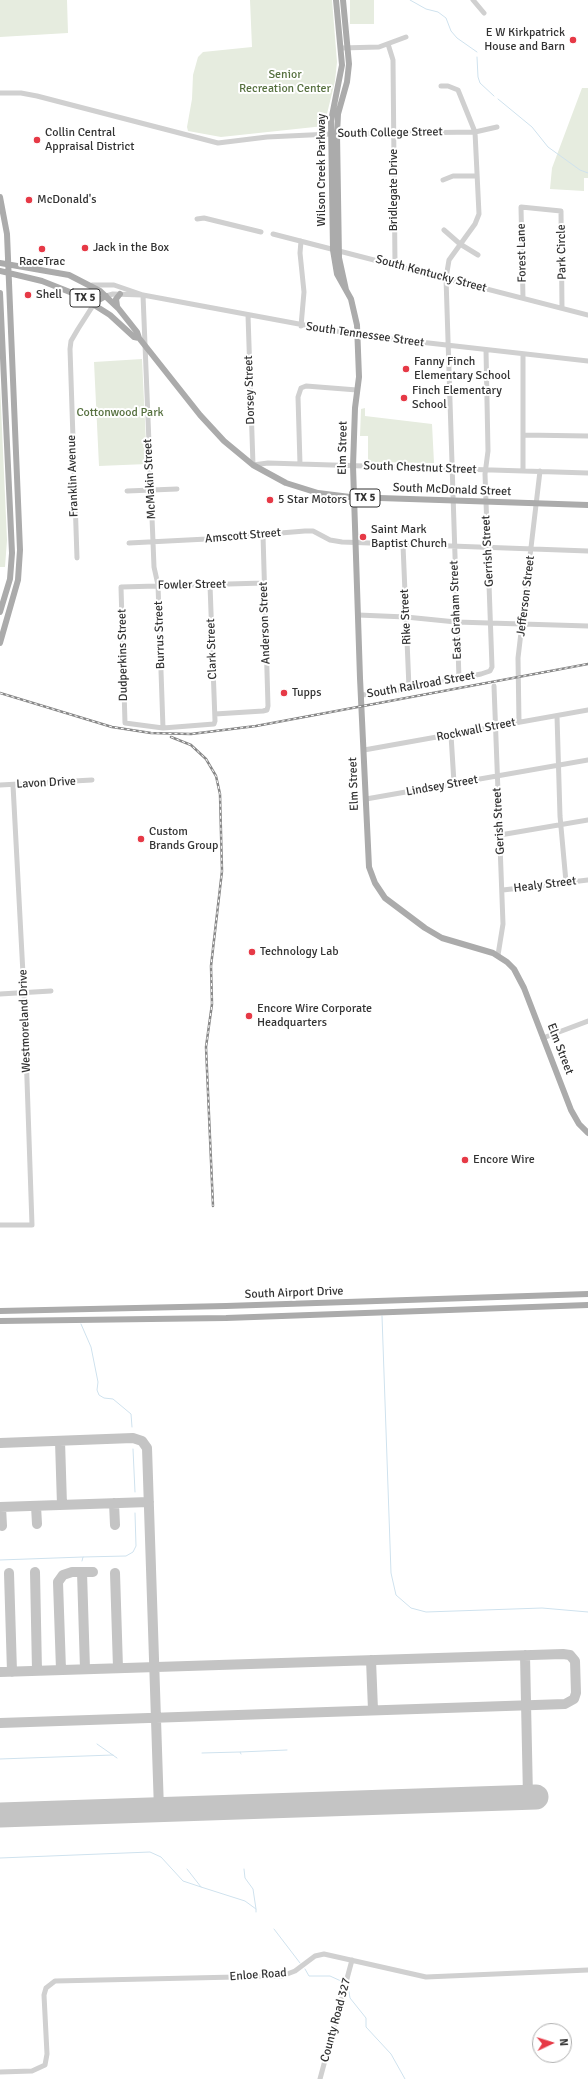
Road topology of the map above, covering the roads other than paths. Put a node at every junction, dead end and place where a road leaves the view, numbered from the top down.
1 (336, 0) edge
2 (343, 0) edge
3 (473, 0) edge
4 (484, 13) dead end
5 (406, 37) dead end
6 (388, 44) junction
7 (345, 48) junction
8 (441, 86) dead end
9 (0, 93) edge
10 (497, 127) dead end
11 (475, 132) junction
12 (334, 134) junction
13 (394, 134) junction
14 (478, 176) junction
15 (443, 180) dead end
16 (0, 197) edge
17 (521, 207) joint
18 (197, 219) dead end
19 (444, 230) dead end
20 (261, 232) dead end
21 (273, 234) dead end
22 (301, 241) junction
23 (460, 244) junction
24 (336, 251) junction
25 (478, 255) dead end
26 (0, 263) edge
27 (9, 264) junction
28 (395, 264) junction
29 (0, 271) edge
30 (8, 272) junction
31 (446, 278) junction
32 (81, 280) junction
33 (92, 285) junction
34 (56, 286) junction
35 (63, 288) junction
36 (0, 294) edge
37 (120, 294) junction
38 (143, 295) junction
39 (106, 296) junction
40 (523, 298) junction
41 (94, 304) junction
42 (118, 308) junction
43 (562, 308) junction
44 (248, 315) junction
45 (588, 315) edge
46 (301, 326) junction
47 (358, 335) junction
48 (139, 338) junction
49 (145, 346) junction
50 (448, 346) junction
51 (486, 350) junction
52 (523, 354) junction
53 (588, 361) edge
54 (357, 390) junction
55 (5, 394) junction
56 (14, 394) junction
57 (6, 421) junction
58 (15, 421) junction
59 (523, 435) junction
60 (588, 436) edge
61 (300, 464) junction
62 (253, 465) junction
63 (353, 466) junction
64 (8, 467) junction
65 (16, 467) junction
66 (452, 469) junction
67 (486, 470) junction
68 (523, 471) junction
69 (540, 471) junction
70 (588, 473) edge
71 (8, 478) junction
72 (17, 478) junction
73 (177, 489) dead end
74 (150, 490) junction
75 (127, 491) dead end
76 (354, 497) junction
77 (452, 501) junction
78 (486, 502) junction
79 (536, 503) junction
80 (588, 505) edge
81 (263, 535) junction
82 (153, 542) junction
83 (129, 543) dead end
84 (355, 543) junction
85 (402, 545) junction
86 (454, 546) junction
87 (488, 547) junction
88 (532, 549) junction
89 (588, 551) edge
90 (77, 558) dead end
91 (264, 583) junction
92 (158, 585) junction
93 (210, 585) junction
94 (121, 587) joint
95 (0, 612) edge
96 (358, 615) junction
97 (406, 617) junction
98 (456, 622) junction
99 (491, 622) junction
100 (523, 623) junction
101 (588, 626) edge
102 (1, 634) edge
103 (0, 643) edge
104 (481, 674) joint
105 (459, 679) junction
106 (494, 686) dead end
107 (409, 688) junction
108 (361, 696) junction
109 (588, 710) edge
110 (215, 714) junction
111 (557, 716) junction
112 (519, 722) junction
113 (495, 726) junction
114 (163, 728) junction
115 (451, 735) junction
116 (364, 750) junction
117 (588, 760) edge
118 (559, 765) junction
119 (498, 776) junction
120 (92, 780) dead end
121 (454, 783) junction
122 (0, 785) edge
123 (13, 785) junction
124 (366, 798) junction
125 (588, 820) edge
126 (562, 824) junction
127 (500, 835) junction
128 (588, 880) edge
129 (566, 882) junction
130 (502, 890) junction
131 (498, 955) junction
132 (51, 991) dead end
133 (24, 992) junction
134 (0, 994) edge
135 (588, 1021) edge
136 (543, 1038) junction
137 (588, 1133) edge
138 (0, 1224) edge
139 (588, 1294) edge
140 (588, 1305) edge
141 (226, 1306) junction
142 (0, 1311) edge
143 (226, 1318) junction
144 (0, 1321) edge
145 (352, 1960) junction
146 (588, 1970) edge
147 (0, 2072) edge
148 (320, 2079) edge

1 - 7 main road, Wilson Creek Parkway
2 - 7 main road, Wilson Creek Parkway
3 - 4 street
5 - 6 street
6 - 7 street
6 - 13 street, Bridlegate Drive
7 - 12 main road, Wilson Creek Parkway
8 - 11 street, East Graham Street
9 - 12 street, South College Street
10 - 11 street, South College Street
11 - 13 street, South College Street
11 - 14 street, East Graham Street
12 - 13 street, South College Street
12 - 24 main road, Wilson Creek Parkway
13 - 28 street, Bridlegate Drive
14 - 15 street
14 - 23 street, East Graham Street
16 - 27 main road
17 - 40 street, Forest Lane
17 - 43 street, Park Circle
18 - 20 street
19 - 23 street
21 - 22 street, South Kentucky Street
22 - 24 street, South Kentucky Street
22 - 46 street
23 - 25 street
23 - 31 street, East Graham Street
24 - 28 street, South Kentucky Street
24 - 47 main road, Wilson Creek Parkway
26 - 27 main road, South McDonald Street / TX 5
27 - 30 main road
27 - 32 main road, South McDonald Street / TX 5
28 - 31 street, South Kentucky Street
29 - 30 main road, South McDonald Street / TX 5
30 - 34 main road, South McDonald Street / TX 5
30 - 56 main road
31 - 40 street, South Kentucky Street
31 - 50 street, East Graham Street
32 - 33 main road, South McDonald Street / TX 5
32 - 34 main road
33 - 38 street, South Tennessee Street
33 - 39 main road, South McDonald Street / TX 5
34 - 35 main road, South McDonald Street / TX 5
35 - 39 main road
35 - 41 main road, South McDonald Street / TX 5
36 - 55 main road
37 - 38 street, South Tennessee Street
37 - 39 street, South Tennessee Street
37 - 42 main road
38 - 44 street, South Tennessee Street
38 - 49 street, McMakin Street
39 - 42 main road, South McDonald Street / TX 5
40 - 43 street, South Kentucky Street
41 - 48 main road, South McDonald Street / TX 5
41 - 90 street, Franklin Avenue
42 - 48 main road, South McDonald Street / TX 5
43 - 45 street, South Kentucky Street
44 - 46 street, South Tennessee Street
44 - 62 street, Dorsey Street
46 - 47 street, South Tennessee Street
47 - 50 street, South Tennessee Street
47 - 54 main road, Elm Street
48 - 49 main road, South McDonald Street / TX 5
49 - 62 main road, South McDonald Street / TX 5
49 - 74 street, McMakin Street
50 - 51 street, South Tennessee Street
50 - 66 street, East Graham Street
51 - 52 street, South Tennessee Street
51 - 67 street, Gerrish Street
52 - 53 street, South Tennessee Street
52 - 59 street
54 - 61 street
54 - 63 main road, Elm Street
55 - 56 main road
55 - 57 main road
56 - 58 main road
57 - 58 main road
57 - 64 main road
58 - 65 main road
59 - 60 street
59 - 68 street
61 - 62 street, South Chestnut Street
61 - 63 street, South Chestnut Street
62 - 76 main road, South McDonald Street / TX 5
63 - 66 street, South Chestnut Street
63 - 76 main road, Elm Street
64 - 65 main road
64 - 71 main road
65 - 72 main road
66 - 67 street, South Chestnut Street
66 - 77 street, East Graham Street
67 - 68 street, South Chestnut Street
67 - 78 street, Gerrish Street
68 - 69 street, South Chestnut Street
69 - 70 street, South Chestnut Street
69 - 79 street, Jefferson Street
71 - 72 main road
71 - 95 main road
72 - 102 main road
73 - 74 street
74 - 75 street
74 - 82 street, McMakin Street
76 - 77 main road, South McDonald Street / TX 5
76 - 84 main road, Elm Street
77 - 78 main road, South McDonald Street / TX 5
77 - 86 street, East Graham Street
78 - 79 main road, South McDonald Street / TX 5
78 - 87 street, Gerrish Street
79 - 80 main road, South McDonald Street / TX 5
79 - 88 street, Jefferson Street
81 - 82 street, Amscott Street
81 - 84 street, Amscott Street
81 - 91 street, Anderson Street
82 - 83 street, Amscott Street
82 - 92 street, Burrus Street
84 - 85 street, Amscott Street
84 - 96 main road, Elm Street
85 - 86 street, Amscott Street
85 - 97 street, Rike Street
86 - 87 street, Amscott Street
86 - 98 street, East Graham Street
87 - 88 street, Amscott Street
87 - 99 street, Gerrish Street
88 - 89 street, Amscott Street
88 - 100 street, Jefferson Street
91 - 93 street, Fowler Street
91 - 110 street, Anderson Street
92 - 93 street, Fowler Street
92 - 94 street, Fowler Street
92 - 114 street, Burrus Street
93 - 110 street, Clark Street
94 - 114 street, Dudperkins Street
96 - 97 street
96 - 108 main road, Elm Street
97 - 98 street
97 - 107 street, Rike Street
98 - 99 street
98 - 105 street, East Graham Street
99 - 100 street
99 - 104 street, Gerrish Street
100 - 101 street
100 - 112 street, Jefferson Street
102 - 103 main road
104 - 105 street, South Railroad Street
105 - 107 street, South Railroad Street
106 - 113 street, Gerish Street
107 - 108 street, South Railroad Street
108 - 116 main road, Elm Street
109 - 111 street, Rockwall Street
110 - 114 street
111 - 112 street, Rockwall Street
111 - 118 street
112 - 113 street, Rockwall Street
113 - 115 street, Rockwall Street
113 - 119 street, Gerish Street
115 - 116 street, Rockwall Street
115 - 121 street
116 - 124 main road, Elm Street
117 - 118 street, Lindsey Street
118 - 119 street, Lindsey Street
118 - 126 street
119 - 121 street, Lindsey Street
119 - 127 street, Gerish Street
120 - 123 street, Lavon Drive
121 - 124 street, Lindsey Street
122 - 123 street, Lavon Drive
123 - 133 street, Westmoreland Drive
124 - 131 main road, Elm Street
125 - 126 street
126 - 127 street
126 - 129 street
127 - 130 street, Gerish Street
128 - 129 street, Healy Street
129 - 130 street, Healy Street
130 - 131 street, Gerish Street
131 - 136 main road, Elm Street
132 - 133 street
133 - 134 street
133 - 138 street, Westmoreland Drive
135 - 136 street
136 - 137 main road, Elm Street
139 - 141 main road, South Airport Drive
140 - 143 main road, South Airport Drive
141 - 142 main road, South Airport Drive
141 - 143 main road
143 - 144 main road, South Airport Drive
145 - 146 street, Enloe Road
145 - 147 street, Enloe Road
145 - 148 street, County Road 327

